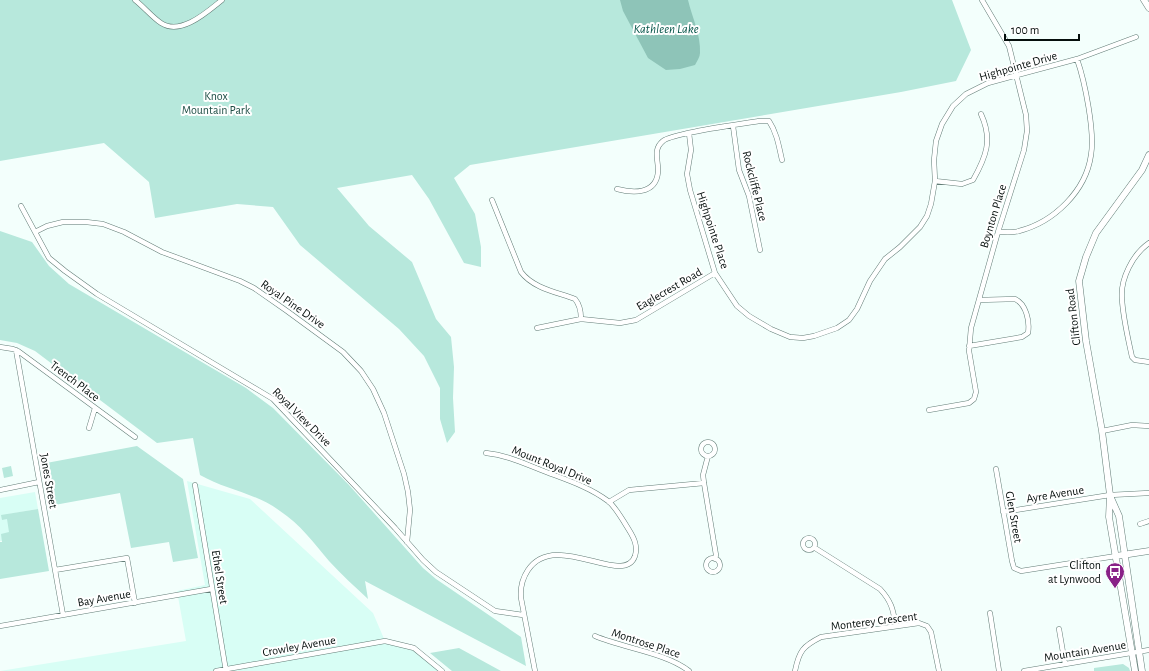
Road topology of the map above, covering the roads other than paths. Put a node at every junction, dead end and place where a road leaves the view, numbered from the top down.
1 (135, 0) edge
2 (222, 0) edge
3 (982, 0) edge
4 (1144, 0) edge
5 (1149, 8) edge
6 (1136, 37) dead end
7 (1077, 59) junction
8 (1017, 75) junction
9 (981, 114) dead end
10 (733, 126) junction
11 (689, 133) junction
12 (1149, 155) edge
13 (782, 160) dead end
14 (935, 181) junction
15 (617, 189) dead end
16 (492, 200) dead end
17 (21, 206) dead end
18 (35, 232) junction
19 (998, 232) junction
20 (1149, 243) edge
21 (760, 250) dead end
22 (876, 270) joint
23 (715, 273) junction
24 (979, 300) junction
25 (581, 319) junction
26 (537, 328) dead end
27 (969, 346) junction
28 (0, 348) edge
29 (16, 350) junction
30 (1149, 362) edge
31 (95, 408) junction
32 (929, 410) dead end
33 (1149, 426) edge
34 (89, 428) dead end
35 (1102, 431) junction
36 (135, 437) dead end
37 (486, 453) dead end
38 (708, 456) dead end
39 (996, 469) dead end
40 (39, 482) junction
41 (704, 483) junction
42 (195, 485) dead end
43 (0, 490) edge
44 (1149, 493) edge
45 (1110, 495) junction
46 (609, 502) junction
47 (1003, 512) junction
48 (1149, 521) edge
49 (1140, 524) dead end
50 (407, 542) junction
51 (815, 548) dead end
52 (1149, 551) edge
53 (1126, 555) junction
54 (1116, 556) junction
55 (714, 559) dead end
56 (55, 570) junction
57 (212, 589) junction
58 (135, 603) junction
59 (990, 613) dead end
60 (63, 615) junction
61 (523, 615) junction
62 (0, 626) edge
63 (896, 626) junction
64 (1059, 629) dead end
65 (595, 636) dead end
66 (1149, 650) edge
67 (1139, 652) junction
68 (1132, 653) junction
69 (1065, 664) junction
70 (226, 670) edge
71 (216, 671) edge
72 (442, 671) edge
73 (535, 671) edge
74 (689, 671) edge
75 (795, 671) edge
76 (939, 671) edge
77 (999, 671) edge
78 (1024, 671) edge
79 (1135, 671) edge
80 (1142, 671) edge

1 - 2 street
3 - 8 street, Boynton Place
4 - 5 main road
6 - 7 street, Highpointe Drive
7 - 8 street, Highpointe Drive
7 - 19 street
8 - 14 street, Highpointe Drive
8 - 19 street, Boynton Place
9 - 14 street
10 - 11 street
10 - 13 street
10 - 21 street, Rockcliffe Place
11 - 15 street
11 - 23 street, Highpointe Place
12 - 35 main road, Clifton Road
14 - 22 street, Highpointe Drive
16 - 25 street
17 - 18 street, Royal View Drive
18 - 50 street, Royal View Drive
18 - 50 street, Royal Pine Drive
19 - 24 street, Boynton Place
20 - 30 street
22 - 23 street, Highpointe Place
23 - 25 street, Eaglecrest Road
24 - 27 street, Boynton Place
24 - 27 street
25 - 26 street, Eaglecrest Road
27 - 32 street, Boynton Place
28 - 29 street, Trench Place
29 - 31 street, Trench Place
29 - 40 street, Jones Street
31 - 34 street
31 - 36 street, Trench Place
33 - 35 street
35 - 45 main road, Clifton Road
37 - 46 street, Mount Royal Drive
38 - 41 street
39 - 47 street, Glen Street
40 - 43 street
40 - 56 street, Jones Street
41 - 46 street
41 - 55 street
42 - 57 street, Ethel Street
44 - 45 street, Ayre Avenue
45 - 47 street, Ayre Avenue
45 - 53 main road, Clifton Road
45 - 54 main road, Clifton Road
46 - 61 street, Mount Royal Drive
47 - 54 street, Glen Street
48 - 49 street
50 - 61 street, Royal View Drive
51 - 63 street
52 - 53 main road
53 - 54 main road
53 - 67 main road, Clifton Road
54 - 68 main road, Clifton Road
56 - 58 street
56 - 60 street, Jones Street
57 - 58 street, Bay Avenue
57 - 70 street, Ethel Street
58 - 60 street, Bay Avenue
59 - 77 street
60 - 62 street, Bay Avenue
61 - 73 street, Mount Royal Drive
63 - 75 street, Monterey Crescent
63 - 76 street, Monterey Crescent
64 - 69 street
65 - 74 street, Montrose Place
66 - 67 street, Mountain Avenue
67 - 68 street, Mountain Avenue
67 - 80 main road, Clifton Road
68 - 69 street, Mountain Avenue
68 - 79 main road, Clifton Road
69 - 78 street, Mountain Avenue
70 - 71 street, Crowley Avenue
70 - 72 street, Crowley Avenue

